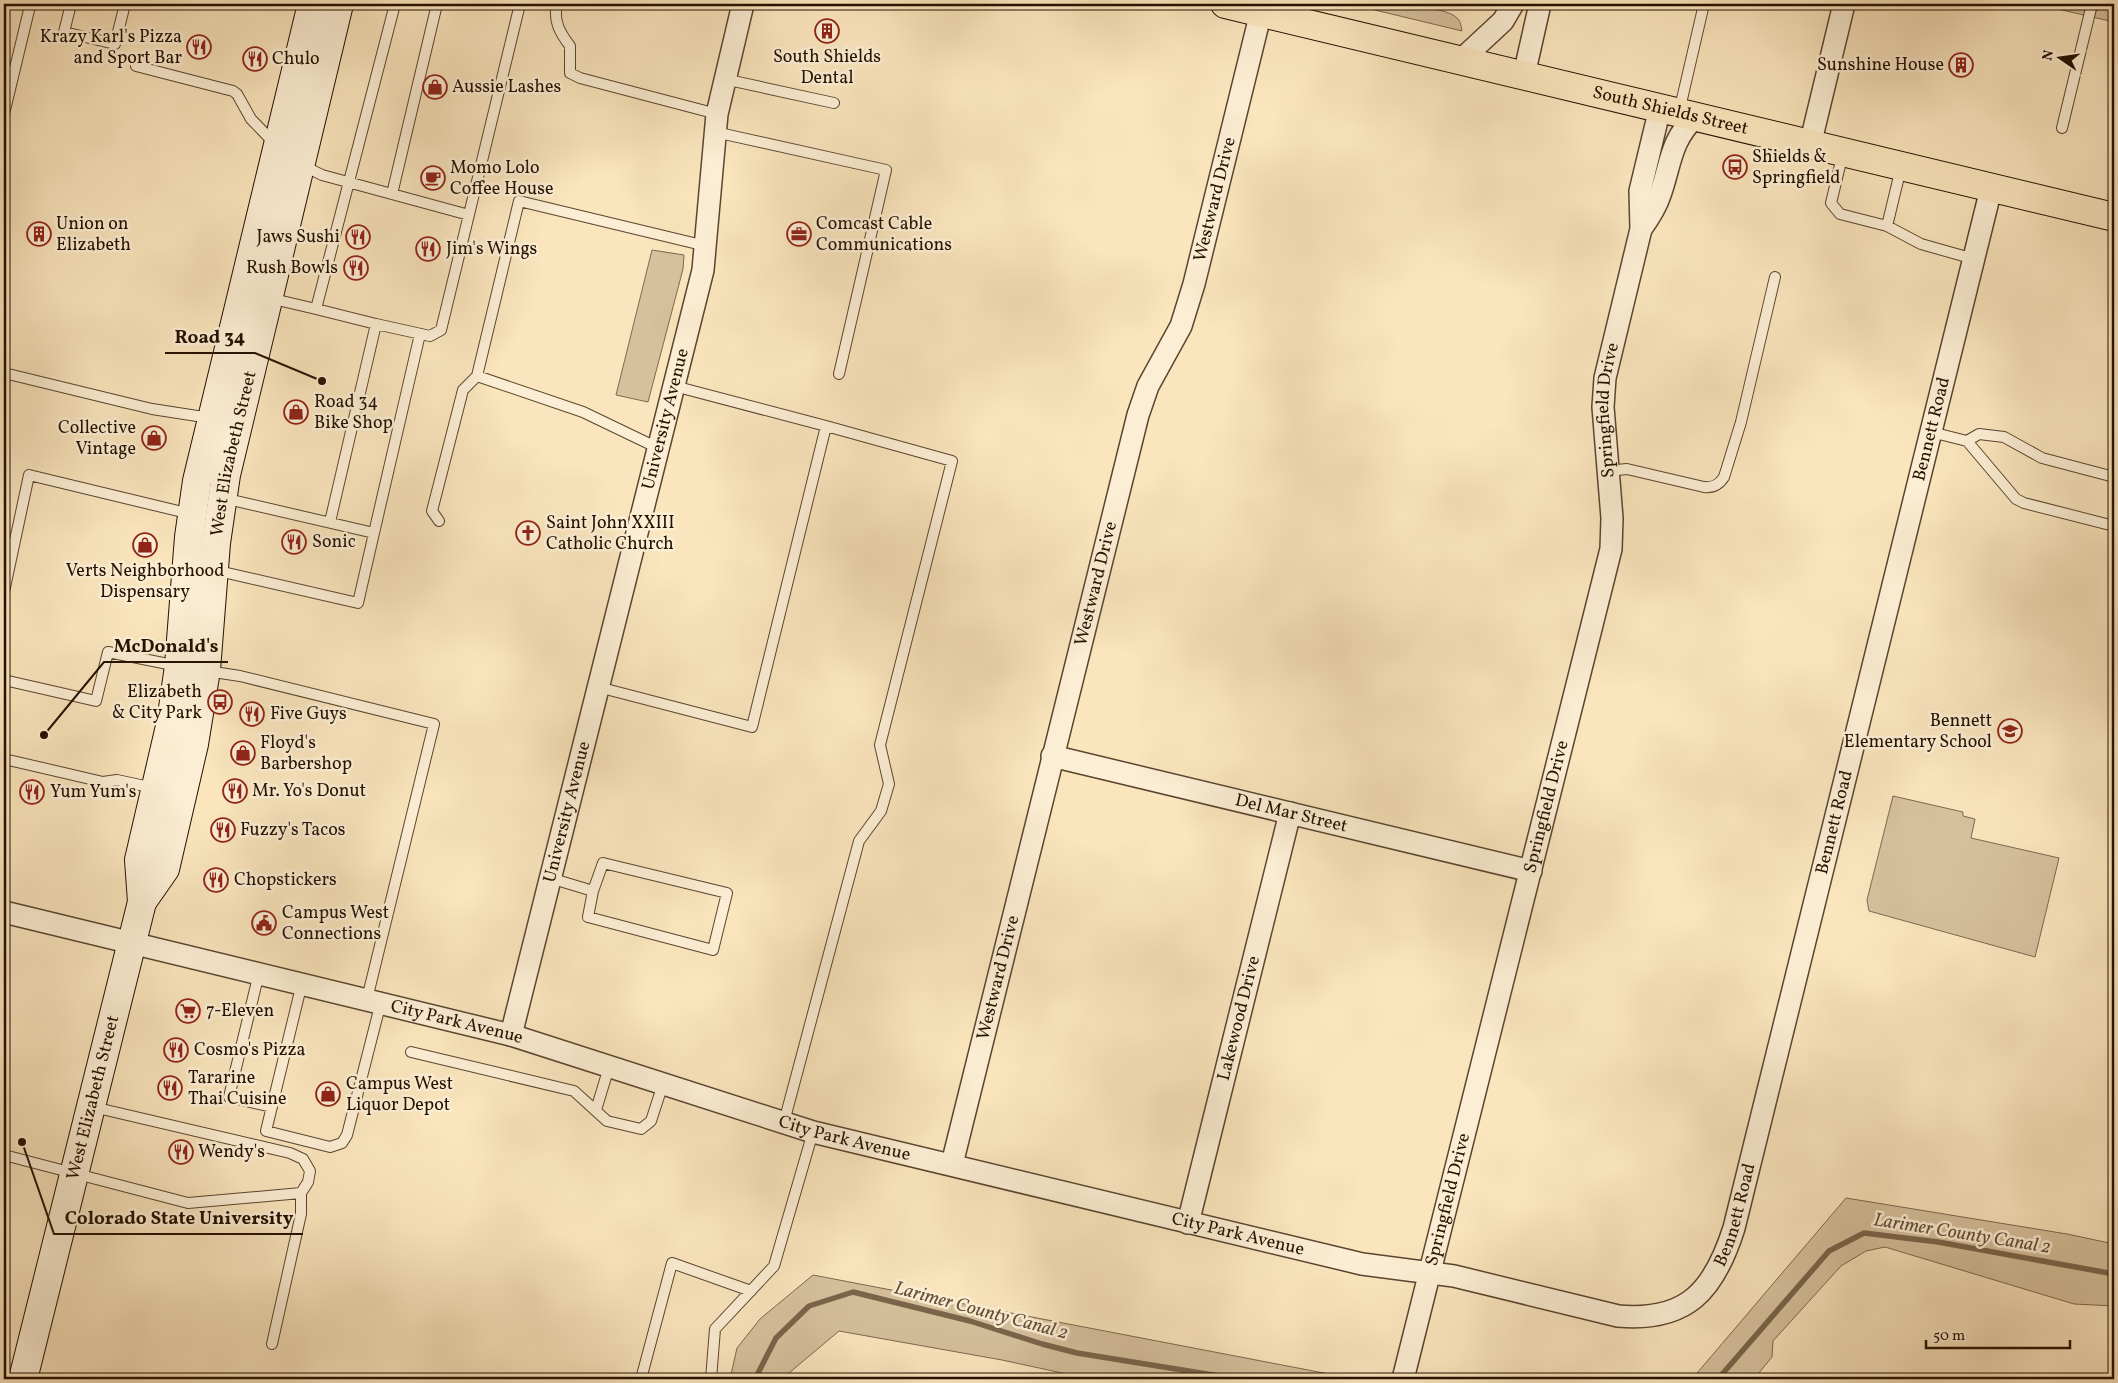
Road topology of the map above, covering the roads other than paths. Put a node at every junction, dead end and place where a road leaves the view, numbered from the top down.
1 (26, 4) edge
2 (71, 4) edge
3 (125, 4) edge
4 (312, 4) edge
5 (340, 4) edge
6 (395, 4) edge
7 (437, 4) edge
8 (520, 4) edge
9 (557, 4) edge
10 (743, 4) edge
11 (1225, 4) edge
12 (1513, 4) edge
13 (1540, 4) edge
14 (1704, 4) edge
15 (1844, 4) edge
16 (2092, 4) edge
17 (1261, 12) junction
18 (1461, 60) junction
19 (136, 66) dead end
20 (1524, 75) junction
21 (724, 79) junction
22 (834, 103) dead end
23 (1678, 113) junction
24 (4, 114) edge
25 (716, 123) junction
26 (2062, 128) dead end
27 (1810, 145) junction
28 (1843, 153) junction
29 (289, 156) junction
30 (1902, 168) junction
31 (348, 183) junction
32 (1991, 189) junction
33 (392, 194) junction
34 (469, 215) junction
35 (2114, 218) edge
36 (1887, 226) junction
37 (1641, 229) junction
38 (706, 246) junction
39 (1974, 259) junction
40 (1775, 277) dead end
41 (268, 297) junction
42 (316, 309) junction
43 (376, 324) junction
44 (420, 334) junction
45 (4, 373) edge
46 (839, 374) dead end
47 (477, 376) junction
48 (674, 386) junction
49 (224, 421) junction
50 (826, 426) junction
51 (1931, 432) junction
52 (1967, 441) junction
53 (658, 448) junction
54 (1607, 472) junction
55 (2114, 477) edge
56 (209, 513) junction
57 (439, 521) dead end
58 (330, 522) junction
59 (2114, 526) edge
60 (374, 533) junction
61 (214, 570) junction
62 (4, 592) edge
63 (193, 668) junction
64 (4, 680) edge
65 (598, 687) junction
66 (1052, 756) junction
67 (4, 759) edge
68 (156, 788) junction
69 (1290, 814) junction
70 (1531, 871) junction
71 (550, 878) junction
72 (593, 891) junction
73 (142, 902) junction
74 (4, 912) edge
75 (132, 943) junction
76 (259, 973) junction
77 (302, 983) junction
78 (374, 1000) junction
79 (510, 1035) junction
80 (411, 1052) dead end
81 (609, 1067) junction
82 (663, 1084) junction
83 (91, 1107) junction
84 (272, 1107) junction
85 (596, 1110) junction
86 (784, 1122) junction
87 (813, 1132) junction
88 (4, 1155) edge
89 (952, 1164) junction
90 (74, 1172) junction
91 (301, 1193) junction
92 (1188, 1223) junction
93 (1429, 1273) junction
94 (751, 1291) junction
95 (1692, 1300) joint
96 (272, 1344) dead end
97 (23, 1379) edge
98 (641, 1379) edge
99 (711, 1379) edge
100 (1403, 1379) edge

1 - 24 lane
2 - 3 lane
4 - 29 main road, West Elizabeth Street
5 - 29 main road, West Elizabeth Street
6 - 31 lane
7 - 33 lane
8 - 34 lane
9 - 25 lane
10 - 21 street, University Avenue
11 - 17 main road, South Shields Street
12 - 18 street
13 - 20 street
14 - 23 lane
15 - 27 street
16 - 26 lane
17 - 18 main road, South Shields Street
17 - 66 street, Westward Drive
18 - 20 main road, South Shields Street
19 - 29 lane
20 - 23 main road, South Shields Street
21 - 22 lane
21 - 25 street, University Avenue
23 - 27 main road, South Shields Street
23 - 37 street, Springfield Drive
23 - 37 street, Springfield Drive
25 - 38 street, University Avenue
25 - 46 lane
27 - 28 main road, South Shields Street
28 - 30 main road, South Shields Street
28 - 36 lane
29 - 31 lane
29 - 41 main road, West Elizabeth Street
29 - 49 main road, West Elizabeth Street
30 - 32 main road, South Shields Street
30 - 36 lane
31 - 33 lane
31 - 42 lane
32 - 35 main road, South Shields Street
32 - 39 street, Bennett Road
33 - 34 lane
34 - 44 lane
36 - 39 lane
37 - 54 street, Springfield Drive
38 - 47 lane
38 - 48 street, University Avenue
39 - 51 street, Bennett Road
40 - 54 lane
41 - 42 lane
41 - 49 main road, West Elizabeth Street
42 - 43 lane
43 - 44 lane
43 - 58 lane
44 - 60 lane
45 - 49 lane
47 - 53 lane
47 - 57 lane
48 - 50 lane
48 - 53 street, University Avenue
49 - 56 main road, West Elizabeth Street
50 - 65 lane
50 - 86 lane
51 - 52 lane
51 - 95 street, Bennett Road
52 - 55 lane
52 - 59 lane
53 - 65 street, University Avenue
54 - 70 street, Springfield Drive
56 - 58 lane
56 - 61 main road, West Elizabeth Street
56 - 62 lane
56 - 63 main road, West Elizabeth Street
58 - 60 lane
60 - 61 lane
61 - 63 main road, West Elizabeth Street
63 - 64 lane
63 - 68 main road, West Elizabeth Street
63 - 73 main road, West Elizabeth Street
63 - 78 lane
65 - 71 street, University Avenue
66 - 69 street, Del Mar Street
66 - 89 street, Westward Drive
67 - 68 lane
68 - 73 main road, West Elizabeth Street
69 - 70 street, Del Mar Street
69 - 92 street, Lakewood Drive
70 - 93 street, Springfield Drive
71 - 72 lane
71 - 79 street, University Avenue
72 - 72 lane
73 - 75 main road, West Elizabeth Street
74 - 75 street, City Park Avenue
75 - 76 street, City Park Avenue
75 - 83 main road, West Elizabeth Street
76 - 77 street, City Park Avenue
76 - 84 lane
77 - 78 street, City Park Avenue
77 - 84 lane
78 - 79 street, City Park Avenue
78 - 84 lane
79 - 81 street, City Park Avenue
80 - 85 lane
81 - 82 street, City Park Avenue
81 - 85 lane
82 - 85 lane
82 - 86 street, City Park Avenue
83 - 90 main road, West Elizabeth Street
83 - 91 lane
86 - 87 street, City Park Avenue
87 - 89 street, City Park Avenue
87 - 94 lane
88 - 90 lane
89 - 92 street, City Park Avenue
90 - 91 lane
90 - 97 main road, West Elizabeth Street
91 - 96 lane
92 - 93 street, City Park Avenue
93 - 95 street, City Park Avenue
93 - 100 street, Springfield Drive
94 - 98 lane
94 - 99 lane

